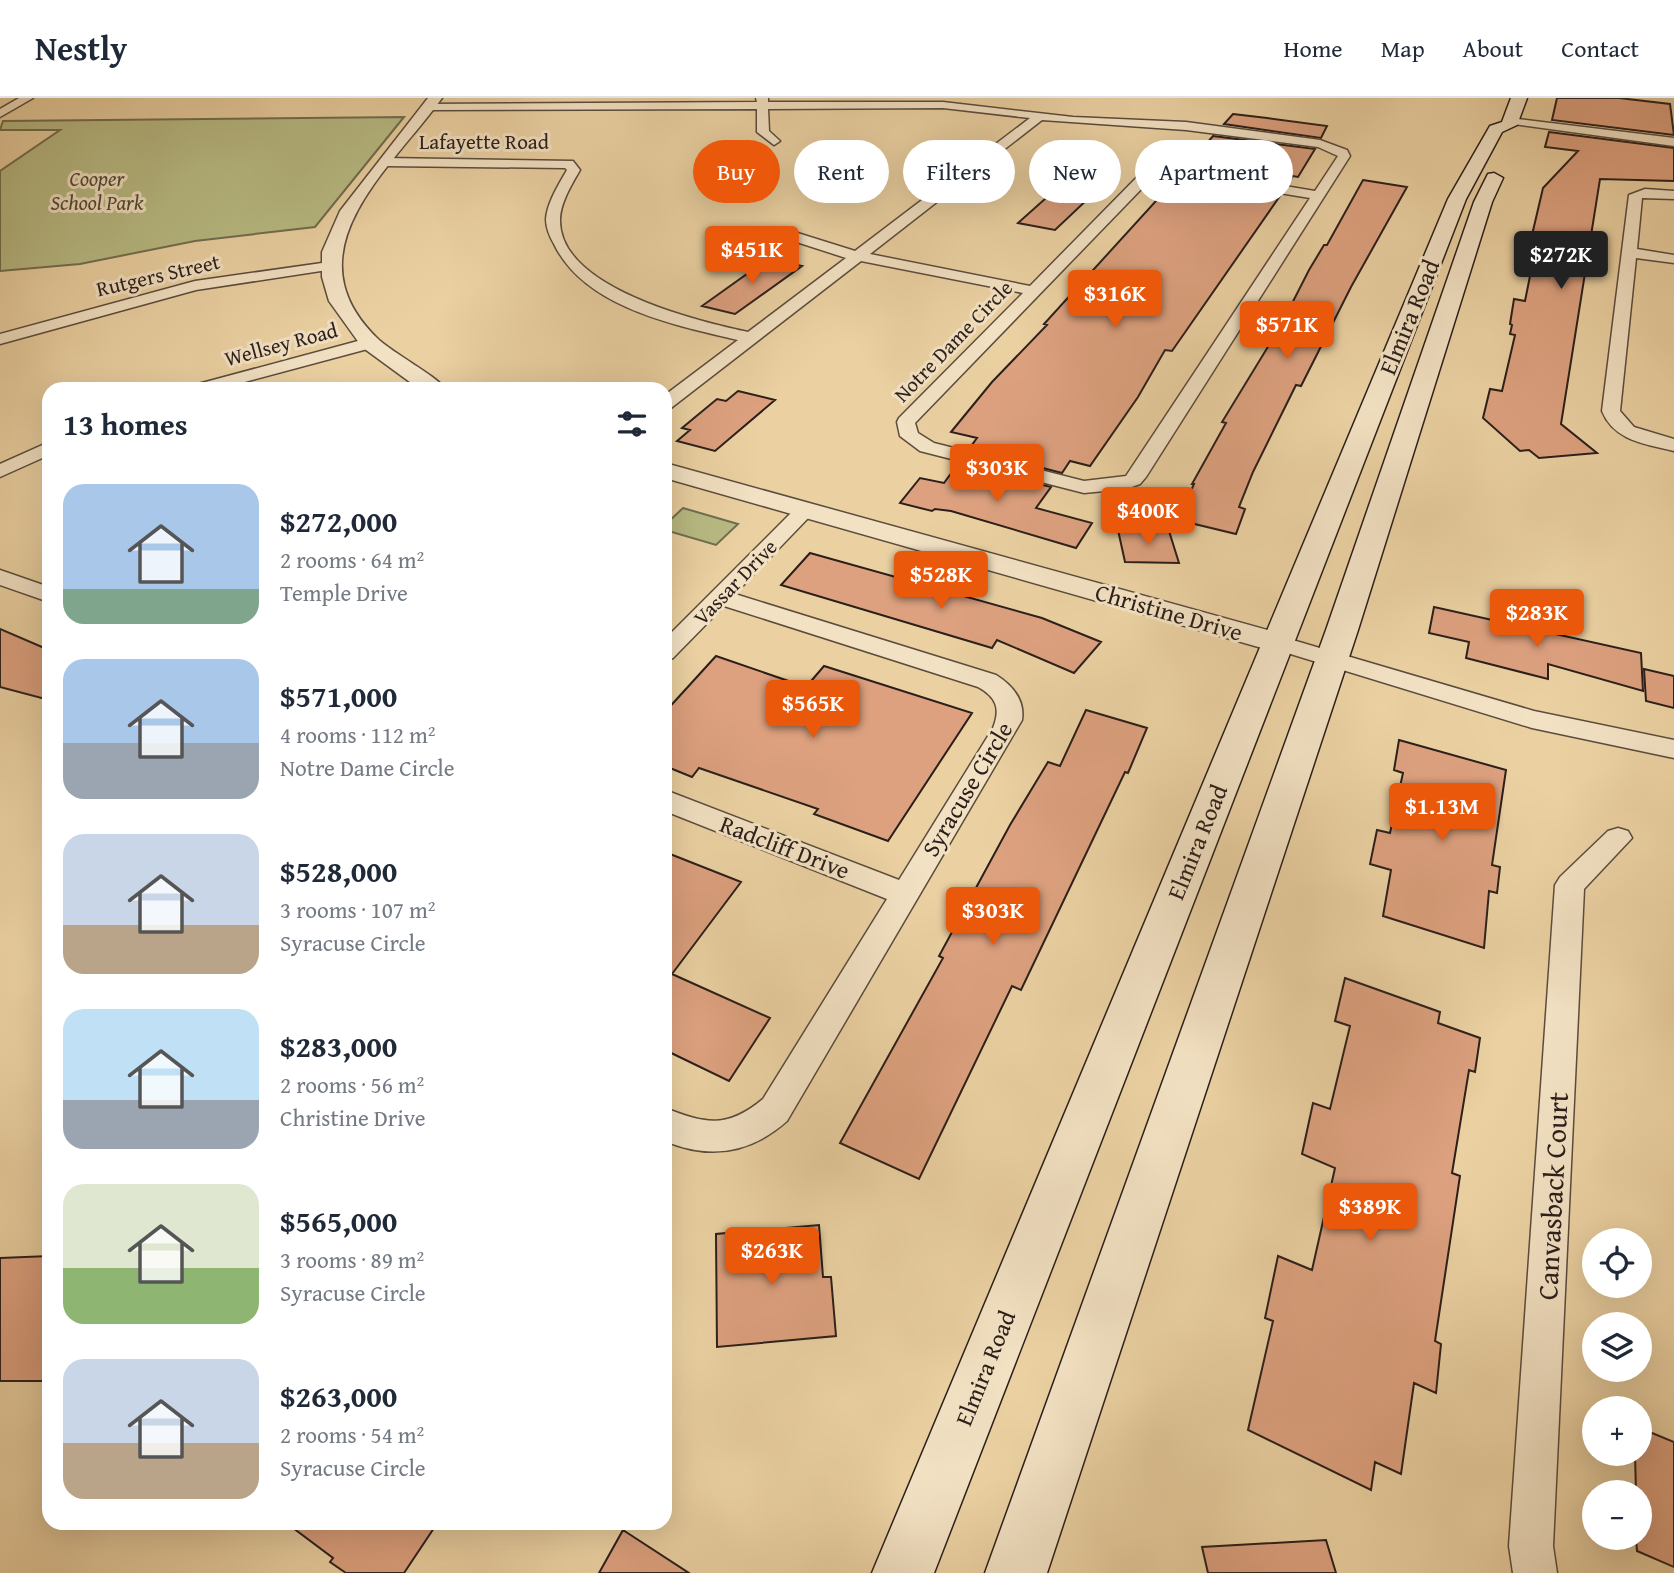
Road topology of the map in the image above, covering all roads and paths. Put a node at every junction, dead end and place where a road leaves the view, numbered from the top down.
1 (27, 98) edge
2 (762, 101) edge
3 (432, 102) edge
4 (0, 114) edge
5 (1513, 115) edge
6 (1040, 116) junction
7 (773, 140) edge
8 (1674, 142) edge
9 (386, 162) junction
10 (1317, 195) junction
11 (1674, 195) edge
12 (783, 233) dead end
13 (1629, 252) junction
14 (858, 256) junction
15 (1674, 259) edge
16 (329, 266) junction
17 (1034, 291) junction
18 (751, 338) junction
19 (0, 339) edge
20 (369, 343) junction
21 (226, 382) edge
22 (423, 382) edge
23 (672, 399) edge
24 (1674, 445) edge
25 (42, 451) edge
26 (0, 471) edge
27 (672, 472) edge
28 (1337, 494) junction
29 (805, 510) junction
30 (0, 577) edge
31 (42, 593) edge
32 (720, 597) junction
33 (1279, 643) junction
34 (672, 646) edge
35 (1329, 659) junction
36 (1674, 749) edge
37 (672, 803) edge
38 (1618, 838) dead end
39 (1259, 869) junction
40 (905, 894) junction
41 (672, 1129) edge
42 (903, 1573) edge
43 (1016, 1573) edge
44 (1535, 1573) edge

1 - 4 street
2 - 3 street
2 - 6 street
2 - 7 street
3 - 9 street
5 - 8 street
5 - 28 main road, Elmira Road
5 - 35 main road, Elmira Road
6 - 10 street, Notre Dame Circle
6 - 14 street
9 - 16 street
9 - 18 street, Lafayette Road
10 - 17 street, Notre Dame Circle
10 - 17 street, Notre Dame Circle
11 - 13 street
12 - 14 street
13 - 15 street
13 - 24 street
14 - 17 street
14 - 18 street
16 - 19 street, Rutgers Street
16 - 20 street
18 - 23 street
20 - 21 street, Wellsey Road
20 - 22 street
25 - 26 street
27 - 29 street, Christine Drive
28 - 33 main road, Elmira Road
28 - 35 main road
29 - 32 street, Vassar Drive
29 - 33 street, Christine Drive
30 - 31 street
32 - 34 street, Vassar Drive
32 - 40 street, Syracuse Circle
33 - 35 street, Christine Drive
33 - 39 main road
33 - 42 main road, Elmira Road
35 - 36 street, Christine Drive
35 - 39 main road, Elmira Road
37 - 40 street, Radcliff Drive
38 - 44 street, Canvasback Court
39 - 43 main road, Elmira Road
40 - 41 street, Syracuse Circle

